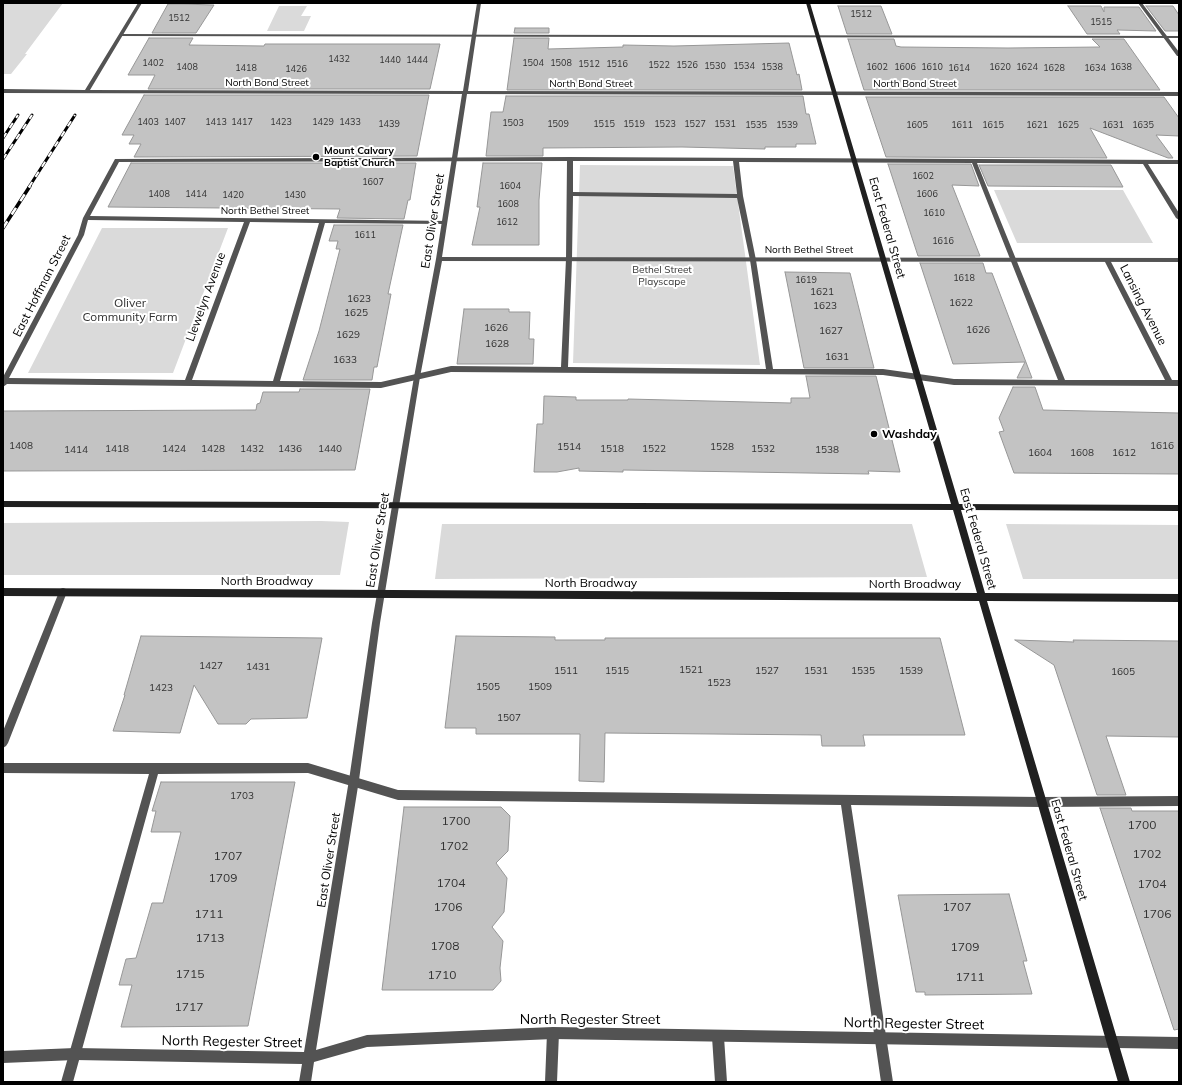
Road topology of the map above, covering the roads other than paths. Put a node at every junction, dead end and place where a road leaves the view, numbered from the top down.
1 (140, 3) edge
2 (479, 3) edge
3 (808, 3) edge
4 (1140, 3) edge
5 (121, 35) junction
6 (474, 37) junction
7 (818, 37) junction
8 (1166, 37) junction
9 (1179, 37) edge
10 (1179, 55) edge
11 (3, 91) edge
12 (87, 91) junction
13 (465, 92) junction
14 (834, 93) junction
15 (1179, 94) edge
16 (570, 159) junction
17 (455, 160) junction
18 (736, 160) junction
19 (854, 160) junction
20 (974, 161) junction
21 (1145, 162) junction
22 (1179, 162) edge
23 (570, 194) junction
24 (740, 196) junction
25 (86, 218) junction
26 (1179, 218) edge
27 (247, 221) junction
28 (322, 221) junction
29 (445, 222) junction
30 (439, 259) junction
31 (569, 259) junction
32 (753, 260) junction
33 (883, 260) junction
34 (1013, 260) junction
35 (1107, 260) junction
36 (1179, 260) edge
37 (564, 369) junction
38 (770, 371) junction
39 (917, 376) junction
40 (417, 377) junction
41 (4, 382) edge
42 (188, 382) junction
43 (1062, 382) junction
44 (1170, 382) junction
45 (1179, 383) edge
46 (276, 384) junction
47 (3, 504) edge
48 (396, 506) junction
49 (956, 508) junction
50 (1179, 508) edge
51 (3, 592) edge
52 (63, 592) junction
53 (381, 594) junction
54 (982, 597) junction
55 (1179, 598) edge
56 (3, 744) edge
57 (3, 768) edge
58 (155, 769) junction
59 (354, 780) junction
60 (845, 800) junction
61 (1179, 801) edge
62 (1042, 802) junction
63 (553, 1033) junction
64 (718, 1037) junction
65 (880, 1038) junction
66 (1112, 1042) junction
67 (1179, 1043) edge
68 (75, 1054) junction
69 (3, 1057) edge
70 (309, 1058) junction
71 (67, 1082) edge
72 (305, 1082) edge
73 (551, 1082) edge
74 (721, 1082) edge
75 (887, 1082) edge
76 (1124, 1082) edge

1 - 5 street
2 - 6 street, East Oliver Street
3 - 7 main road, East Federal Street
4 - 8 street
5 - 6 street
5 - 12 street
6 - 7 street
6 - 13 street, East Oliver Street
7 - 8 street
7 - 14 main road, East Federal Street
8 - 9 street
8 - 10 street
11 - 12 street, North Bond Street
12 - 13 street, North Bond Street
13 - 14 street, North Bond Street
13 - 17 street, East Oliver Street
14 - 15 street, North Bond Street
14 - 19 main road, East Federal Street
16 - 17 street
16 - 18 street
16 - 23 street
17 - 25 street, East Hoffman Street
17 - 29 street, East Oliver Street
18 - 19 street
18 - 24 street
19 - 20 street
19 - 33 main road, East Federal Street
20 - 21 street
20 - 34 street
21 - 22 street
21 - 26 street
23 - 24 street
23 - 31 street
24 - 32 street
25 - 27 street, North Bethel Street
25 - 41 street, East Hoffman Street
27 - 28 street, North Bethel Street
27 - 42 street, Llewelyn Avenue
28 - 29 street, North Bethel Street
28 - 46 street
29 - 30 street, East Oliver Street
30 - 31 street, North Bethel Street
30 - 40 street, East Oliver Street
31 - 32 street, North Bethel Street
31 - 37 street
32 - 33 street, North Bethel Street
32 - 38 street
33 - 34 street, North Bethel Street
33 - 39 main road, East Federal Street
34 - 35 street, North Bethel Street
34 - 43 street
35 - 36 street, North Bethel Street
35 - 44 street, Lansing Avenue
37 - 38 street
37 - 40 street
38 - 39 street
39 - 43 street
39 - 49 main road, East Federal Street
40 - 46 street
40 - 48 street, East Oliver Street
41 - 42 street
42 - 46 street
43 - 44 street
44 - 45 street
47 - 48 main road
48 - 49 main road
48 - 53 street, East Oliver Street
49 - 50 main road
49 - 54 main road, East Federal Street
51 - 52 main road, North Broadway
52 - 53 main road, North Broadway
52 - 56 street
53 - 54 main road, North Broadway
53 - 59 street, East Oliver Street
54 - 55 main road, North Broadway
54 - 62 main road, East Federal Street
57 - 58 street
58 - 59 street
58 - 68 street
59 - 60 street
59 - 70 street, East Oliver Street
60 - 62 street
60 - 65 street
61 - 62 street
62 - 66 main road, East Federal Street
63 - 64 street, North Regester Street
63 - 70 street, North Regester Street
63 - 73 street
64 - 65 street, North Regester Street
64 - 74 street
65 - 66 street, North Regester Street
65 - 75 street
66 - 67 street, North Regester Street
66 - 76 main road, East Federal Street
68 - 69 street, North Regester Street
68 - 70 street, North Regester Street
68 - 71 street
70 - 72 street, East Oliver Street

